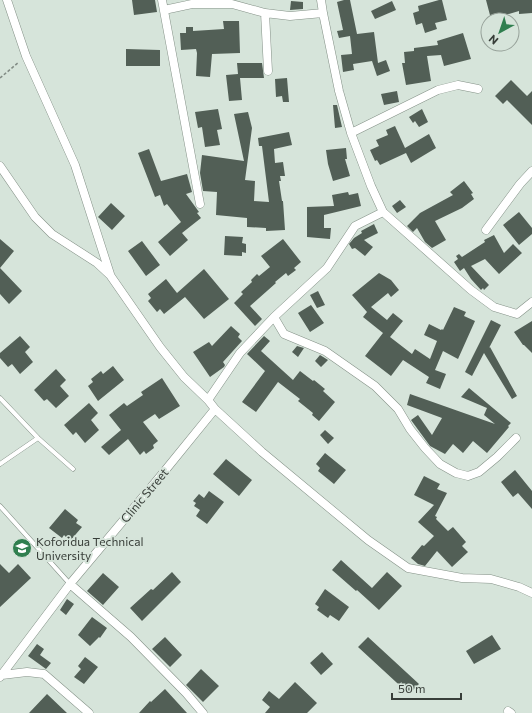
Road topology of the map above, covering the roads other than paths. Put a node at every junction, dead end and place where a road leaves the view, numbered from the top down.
1 (7, 0) edge
2 (162, 0) edge
3 (322, 0) edge
4 (164, 10) junction
5 (265, 13) junction
6 (323, 13) junction
7 (268, 71) dead end
8 (478, 89) dead end
9 (351, 133) junction
10 (0, 166) edge
11 (532, 171) edge
12 (200, 204) dead end
13 (383, 212) junction
14 (486, 230) dead end
15 (110, 275) junction
16 (532, 302) edge
17 (274, 317) junction
18 (0, 398) edge
19 (208, 400) junction
20 (215, 409) junction
21 (38, 438) junction
22 (516, 438) dead end
23 (0, 464) edge
24 (73, 470) dead end
25 (0, 506) edge
26 (70, 584) junction
27 (532, 593) edge
28 (1, 675) edge
29 (89, 713) edge
30 (203, 713) edge

1 - 15 street
2 - 4 street
3 - 6 street
4 - 5 street
4 - 12 street
5 - 6 street
5 - 7 street
6 - 9 street
8 - 9 street
9 - 13 street
10 - 15 street
11 - 14 street
13 - 16 street
13 - 17 street
15 - 19 street
17 - 19 street
17 - 22 street
18 - 21 lane
19 - 20 street
20 - 26 street, Clinic Street
20 - 27 street
21 - 23 lane
21 - 24 lane
25 - 26 lane
26 - 28 street, Clinic Street
26 - 30 street
28 - 29 street

